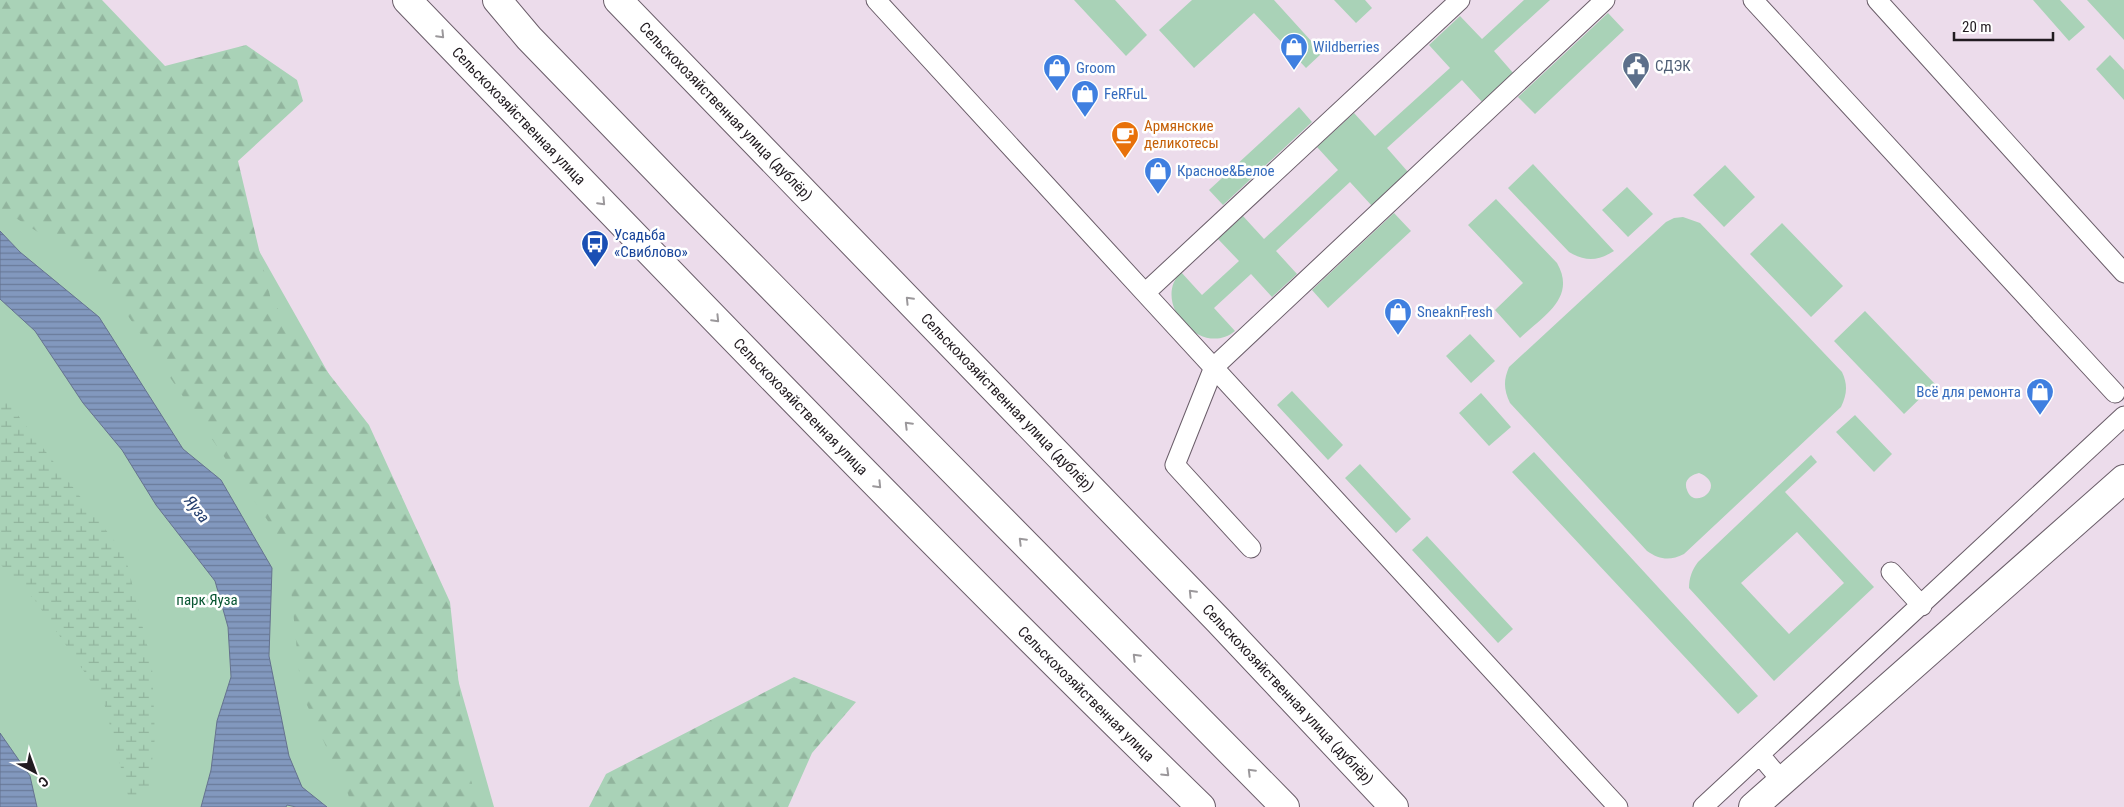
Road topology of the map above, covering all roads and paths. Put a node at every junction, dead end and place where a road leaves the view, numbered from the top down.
1 (407, 0) edge
2 (497, 0) edge
3 (618, 0) edge
4 (876, 0) edge
5 (1460, 0) edge
6 (1605, 0) edge
7 (1753, 0) edge
8 (1877, 0) edge
9 (2124, 272) edge
10 (1146, 293) junction
11 (1214, 367) junction
12 (2115, 393) dead end
13 (2124, 416) edge
14 (2124, 479) edge
15 (1251, 548) dead end
16 (1891, 572) dead end
17 (1922, 606) junction
18 (1760, 755) junction
19 (1782, 781) junction
20 (1201, 807) edge
21 (1285, 807) edge
22 (1394, 807) edge
23 (1618, 807) edge
24 (1704, 807) edge
25 (1753, 807) edge

1 -> 20 main road, Сельскохозяйственная улица
21 -> 2 main road
22 -> 3 main road, Сельскохозяйственная улица (дублёр)
4 - 10 lane
5 - 10 lane
6 - 11 lane
7 - 12 lane
8 - 9 lane
10 - 11 lane
11 - 15 lane
11 - 23 lane
13 - 17 lane
14 - 19 main road
16 - 17 lane
17 - 18 lane
18 - 19 lane
18 - 24 lane
19 - 25 main road

